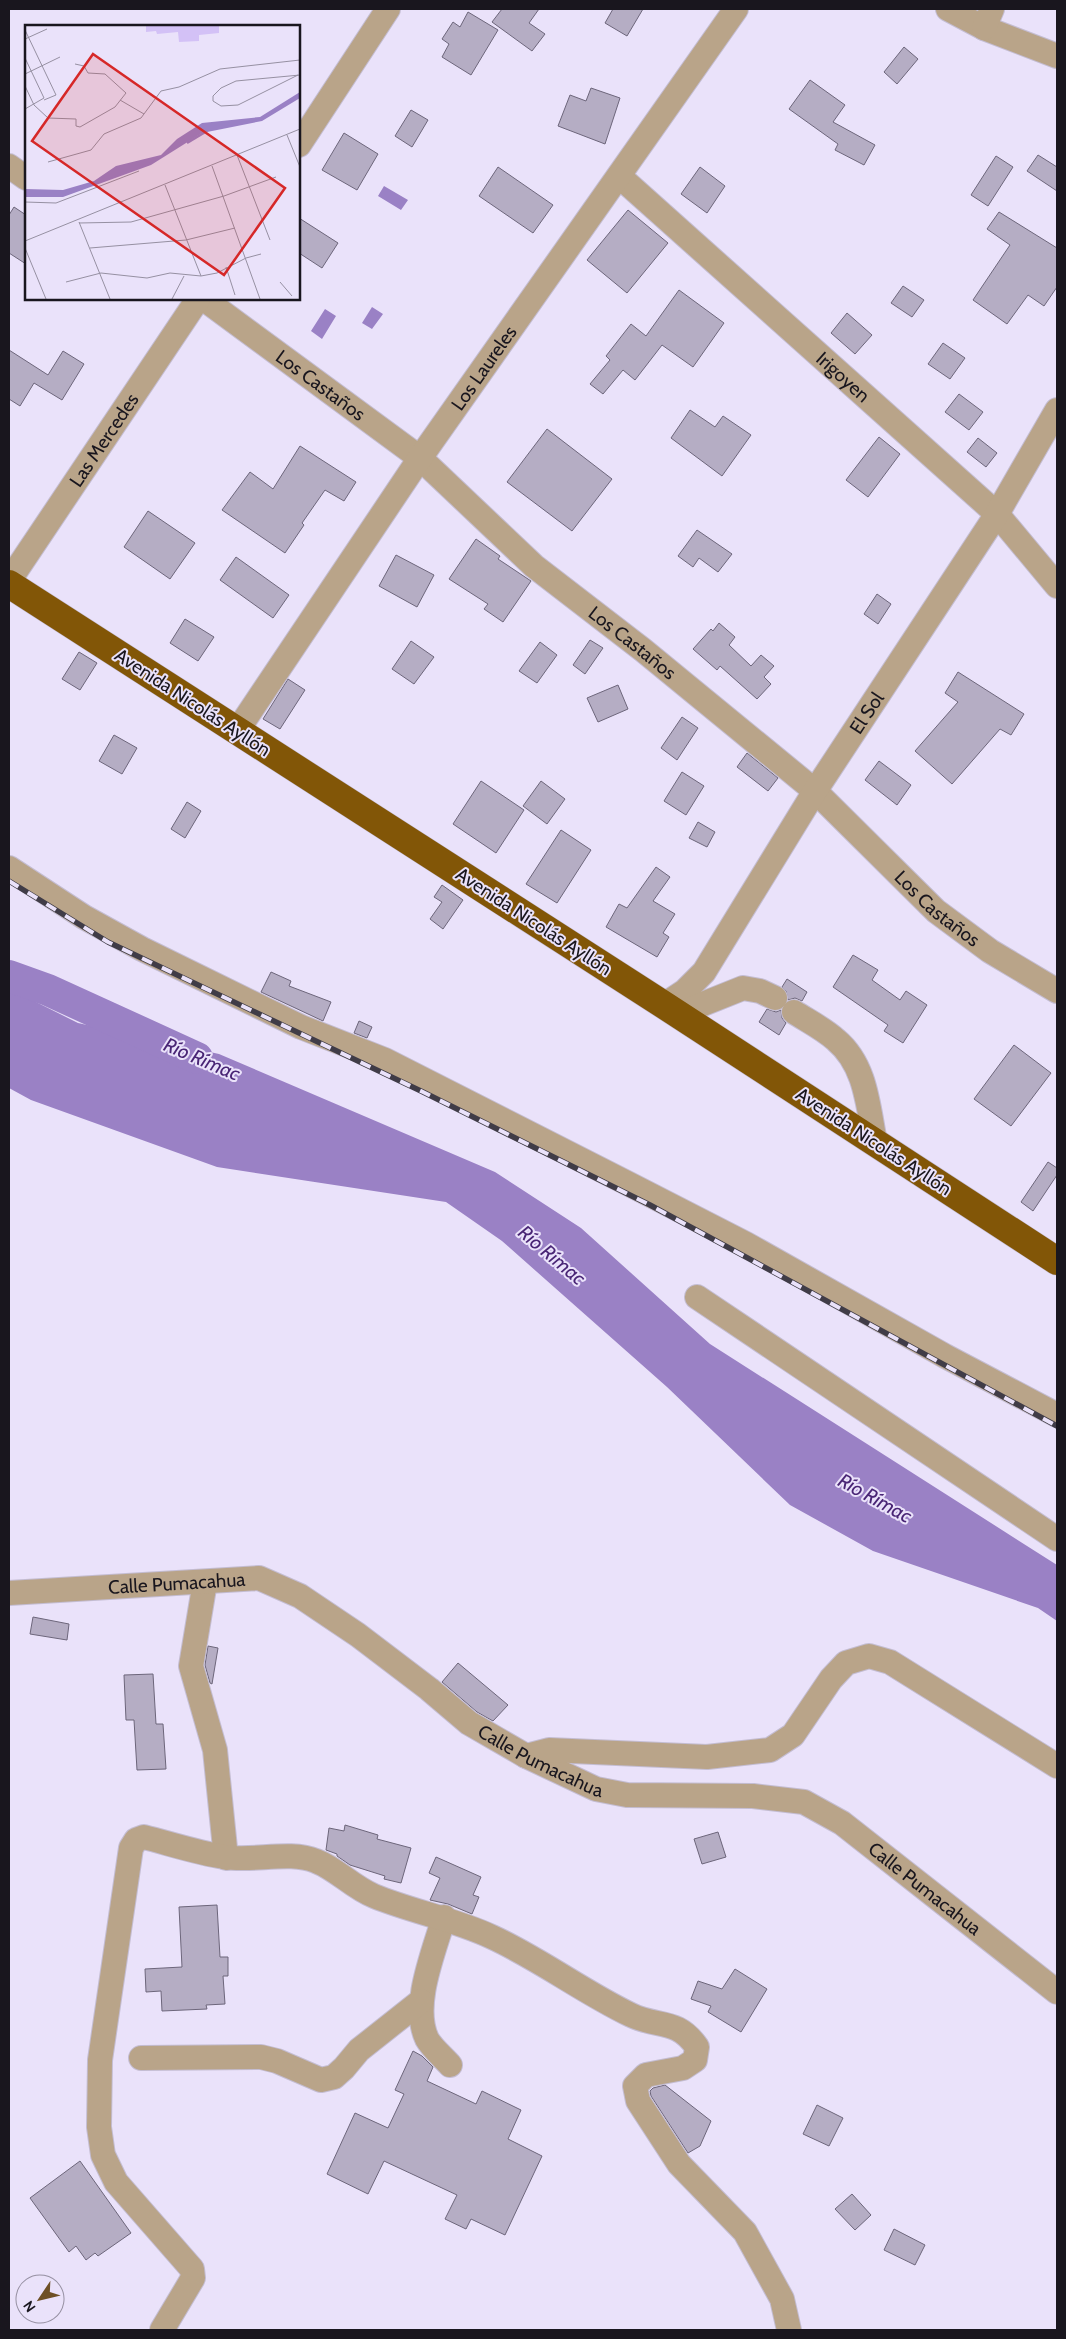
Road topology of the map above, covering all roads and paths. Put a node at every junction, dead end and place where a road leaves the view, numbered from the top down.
1 (388, 9) edge
2 (736, 9) edge
3 (948, 9) edge
4 (988, 18) edge
5 (1057, 56) edge
6 (300, 143) edge
7 (9, 166) edge
8 (619, 176) junction
9 (25, 177) edge
10 (197, 300) edge
11 (205, 300) edge
12 (1057, 410) edge
13 (420, 458) junction
14 (997, 514) junction
15 (9, 582) edge
16 (1057, 586) edge
17 (237, 731) junction
18 (815, 791) junction
19 (9, 868) edge
20 (1057, 991) edge
21 (775, 998) dead end
22 (671, 1009) junction
23 (794, 1012) dead end
24 (875, 1142) junction
25 (1057, 1261) edge
26 (697, 1297) dead end
27 (1057, 1415) edge
28 (1057, 1539) edge
29 (205, 1582) junction
30 (9, 1593) edge
31 (526, 1756) junction
32 (1057, 1766) edge
33 (226, 1858) junction
34 (444, 1917) junction
35 (1057, 1992) edge
36 (421, 2001) junction
37 (141, 2058) dead end
38 (450, 2065) dead end
39 (162, 2330) edge
40 (789, 2330) edge

1 - 6 street
2 - 8 street, Los Laureles
3 - 4 street
4 - 5 street
7 - 9 street
8 - 13 street, Los Laureles
8 - 14 street, Irigoyen
10 - 15 street, Las Mercedes
11 - 13 street, Los Castaños
12 - 14 street, El Sol
13 - 17 street, Los Laureles
13 - 18 street, Los Castaños
14 - 16 street, Irigoyen
14 - 18 street, El Sol
15 - 17 highway, Avenida Nicolás Ayllón
17 - 22 highway, Avenida Nicolás Ayllón
18 - 20 street, Los Castaños
18 - 22 street, El Sol
19 - 27 street
21 - 22 street
22 - 24 highway, Avenida Nicolás Ayllón
23 - 24 street
24 - 25 highway, Avenida Nicolás Ayllón
26 - 28 street
29 - 30 street, Calle Pumacahua
29 - 31 street, Calle Pumacahua
29 - 33 street
31 - 32 street
31 - 35 street, Calle Pumacahua
33 - 34 street
33 - 39 street
34 - 36 street
34 - 40 street
36 - 37 street
36 - 38 street

